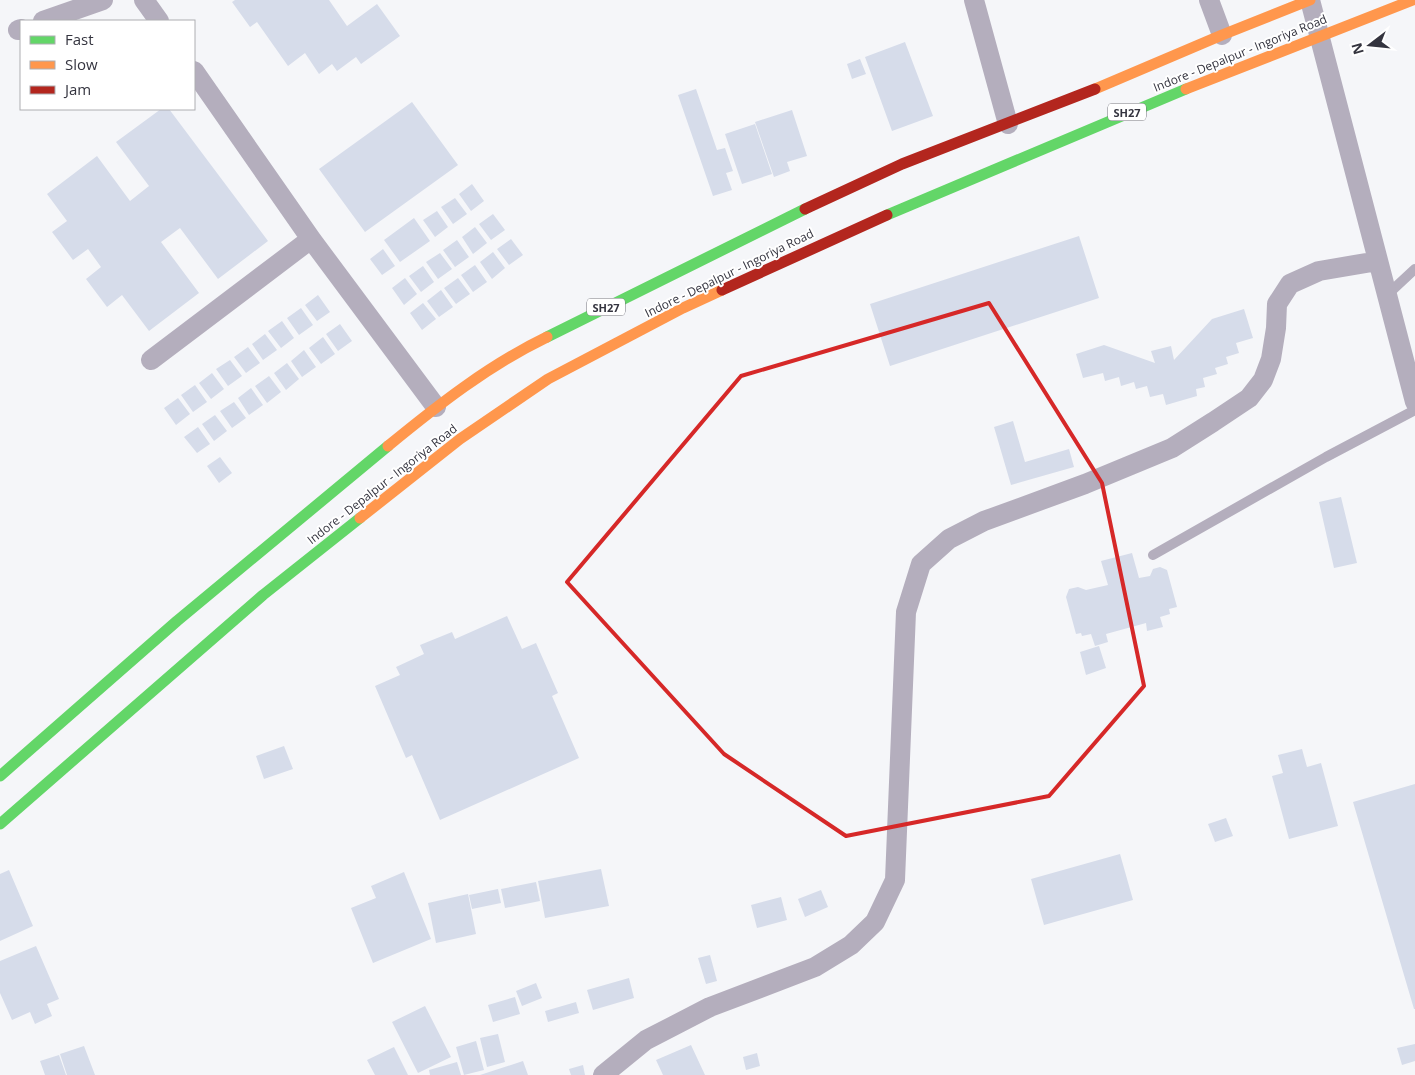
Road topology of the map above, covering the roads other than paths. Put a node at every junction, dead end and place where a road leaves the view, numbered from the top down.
1 (103, 0) edge
2 (144, 0) edge
3 (974, 0) edge
4 (1209, 0) edge
5 (1310, 0) edge
6 (1413, 0) edge
7 (47, 20) edge
8 (158, 20) edge
9 (1222, 35) junction
10 (1320, 36) junction
11 (195, 72) edge
12 (1008, 124) junction
13 (311, 239) junction
14 (1378, 262) junction
15 (1415, 269) edge
16 (1387, 295) junction
17 (150, 360) dead end
18 (1415, 402) edge
19 (436, 407) junction
20 (1415, 410) edge
21 (1153, 555) dead end
22 (0, 776) edge
23 (0, 824) edge
24 (603, 1075) edge

1 - 7 street
2 - 8 street
3 - 12 street
4 - 9 street
5 - 9 main road, Indore - Depalpur - Ingoriya Road / SH27
5 - 10 street
6 - 10 main road, Indore - Depalpur - Ingoriya Road / SH27
9 - 12 main road, Indore - Depalpur - Ingoriya Road / SH27
10 - 14 street
10 - 23 main road, Indore - Depalpur - Ingoriya Road / SH27
11 - 13 street
12 - 19 main road, Indore - Depalpur - Ingoriya Road / SH27
13 - 17 street
13 - 19 street
14 - 16 street
14 - 24 street
15 - 16 lane
16 - 18 street
19 - 22 main road, Indore - Depalpur - Ingoriya Road / SH27
20 - 21 lane

